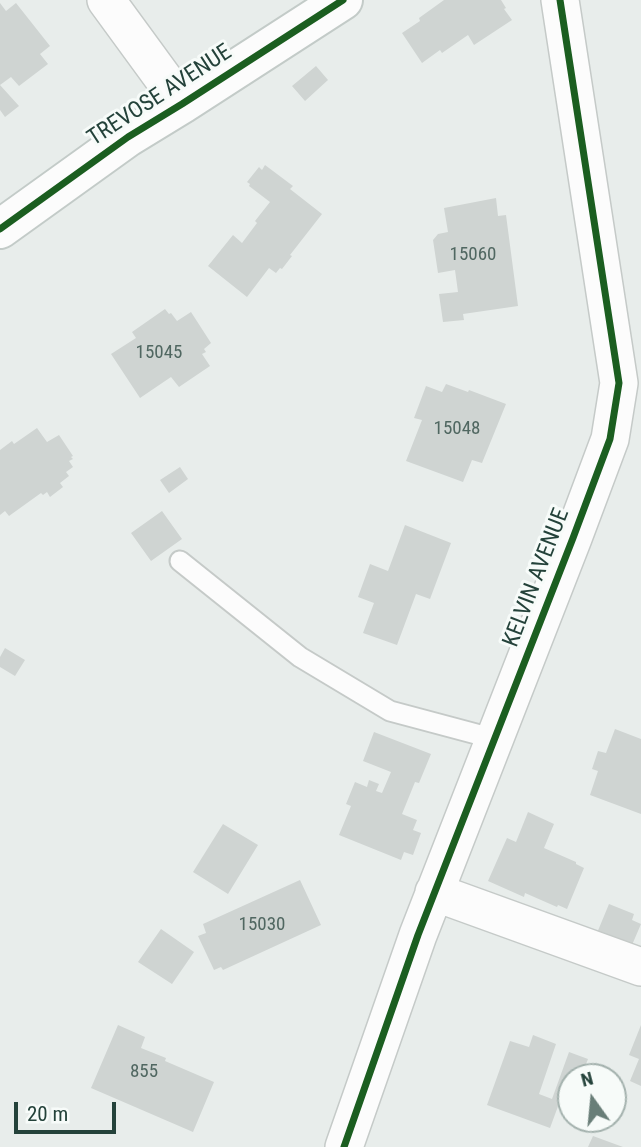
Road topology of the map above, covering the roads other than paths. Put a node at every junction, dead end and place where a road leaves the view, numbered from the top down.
1 (106, 0) edge
2 (343, 0) edge
3 (560, 0) edge
4 (182, 104) junction
5 (0, 229) edge
6 (180, 561) dead end
7 (495, 739) junction
8 (434, 892) junction
9 (641, 967) edge
10 (344, 1147) edge

1 - 4 street
2 - 4 street, TREVOSE AVENUE
3 - 7 street, KELVIN AVENUE
4 - 5 street, TREVOSE AVENUE
6 - 7 lane
7 - 8 street, KELVIN AVENUE
8 - 9 street
8 - 10 street, KELVIN AVENUE

